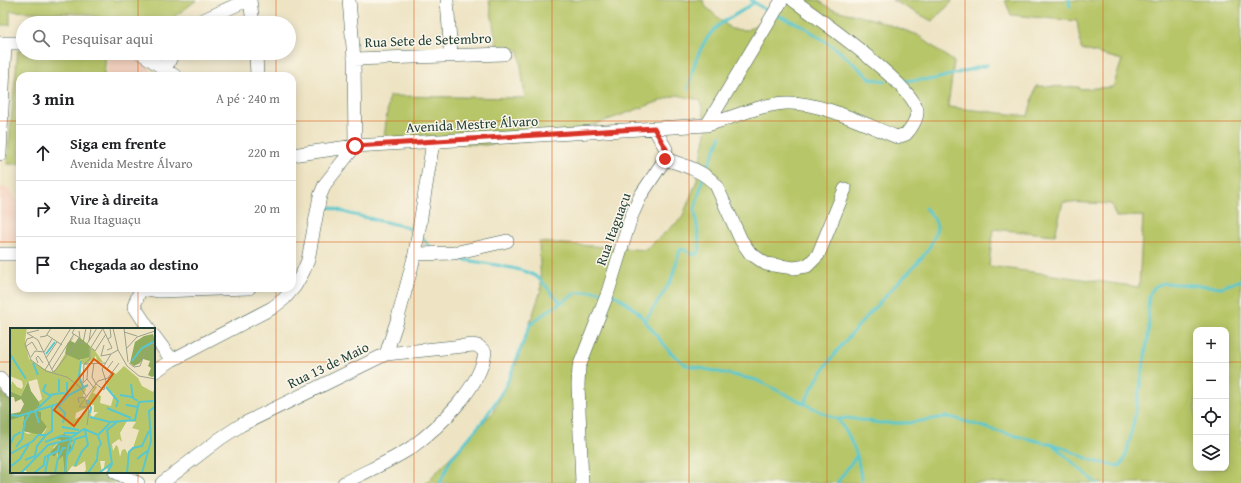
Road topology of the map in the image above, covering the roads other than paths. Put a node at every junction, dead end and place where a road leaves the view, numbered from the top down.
1 (247, 0) edge
2 (250, 0) edge
3 (349, 0) edge
4 (447, 0) edge
5 (782, 0) edge
6 (792, 0) edge
7 (212, 16) edge
8 (252, 16) edge
9 (16, 42) edge
10 (3, 43) edge
11 (504, 54) dead end
12 (451, 55) junction
13 (354, 59) junction
14 (150, 60) edge
15 (171, 60) edge
16 (256, 60) edge
17 (165, 72) edge
18 (168, 72) edge
19 (257, 72) edge
20 (707, 125) junction
21 (654, 128) junction
22 (433, 142) junction
23 (355, 146) junction
24 (0, 154) edge
25 (296, 154) edge
26 (665, 159) junction
27 (845, 189) dead end
28 (508, 241) dead end
29 (0, 254) edge
30 (16, 254) edge
31 (415, 254) junction
32 (296, 282) edge
33 (140, 292) edge
34 (289, 292) edge
35 (148, 328) edge
36 (155, 337) edge
37 (386, 354) junction
38 (172, 360) junction
39 (155, 371) edge
40 (0, 379) edge
41 (10, 391) edge
42 (117, 473) edge
43 (138, 483) edge
44 (162, 483) edge
45 (344, 483) edge
46 (582, 483) edge

1 - 7 street
2 - 8 street
3 - 13 street, Rua Sete de Setembro
4 - 12 street
5 - 20 street
6 - 20 street, Avenida Mestre Álvaro
9 - 10 street
10 - 24 street
11 - 12 street, Rua Sete de Setembro
12 - 13 street, Rua Sete de Setembro
13 - 23 street, Rua Sete de Setembro
14 - 17 street
15 - 18 street
16 - 19 street
20 - 21 street, Avenida Mestre Álvaro
21 - 22 street, Avenida Mestre Álvaro
21 - 26 street
22 - 23 street, Avenida Mestre Álvaro
22 - 31 street, Rua 13 de Maio
23 - 25 street, Avenida Mestre Álvaro
23 - 32 street
26 - 27 street
26 - 46 street, Rua Itaguaçu
28 - 31 street
29 - 30 street
31 - 37 street, Rua 13 de Maio
33 - 35 street
34 - 38 street
36 - 38 street
37 - 44 street, Rua 13 de Maio
37 - 45 street
38 - 39 street
40 - 41 street
42 - 43 street

